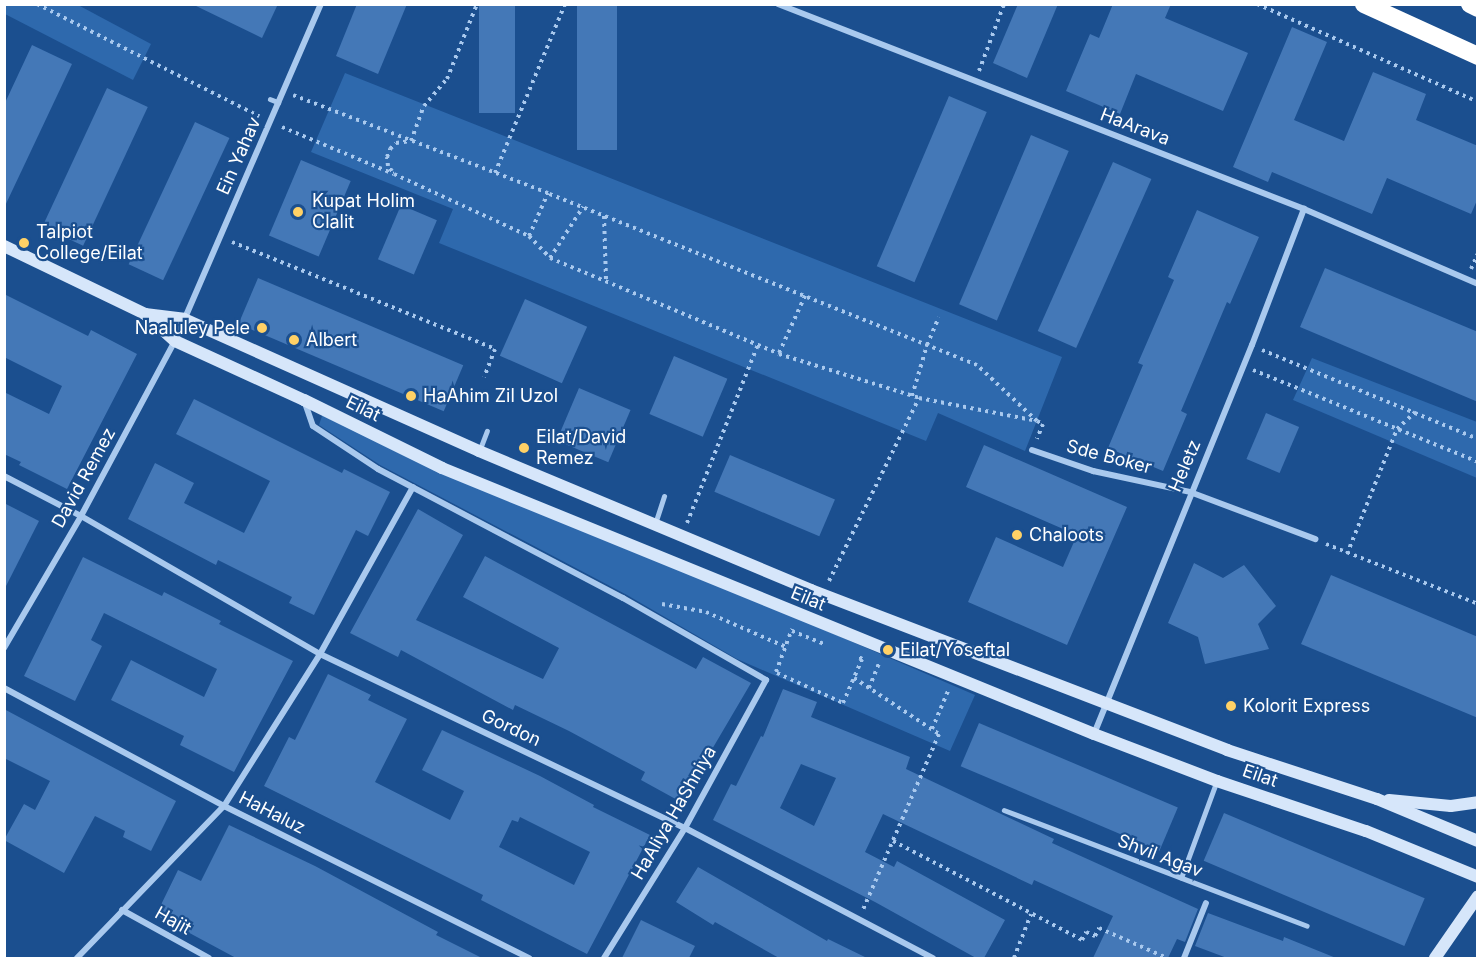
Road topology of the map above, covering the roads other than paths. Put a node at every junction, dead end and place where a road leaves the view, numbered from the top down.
1 (321, 4) edge
2 (778, 4) edge
3 (1364, 4) edge
4 (1470, 4) edge
5 (1478, 8) edge
6 (1478, 56) edge
7 (270, 99) dead end
8 (278, 102) junction
9 (1304, 209) junction
10 (4, 246) edge
11 (1478, 285) edge
12 (145, 314) junction
13 (184, 319) junction
14 (175, 341) junction
15 (304, 399) junction
16 (487, 431) dead end
17 (1032, 450) road end
18 (479, 451) junction
19 (4, 476) edge
20 (412, 487) junction
21 (1190, 492) junction
22 (664, 496) dead end
23 (81, 516) junction
24 (655, 524) junction
25 (1315, 539) road end
26 (4, 648) edge
27 (320, 654) junction
28 (4, 688) edge
29 (1106, 703) junction
30 (1094, 734) junction
31 (1217, 781) junction
32 (1377, 799) junction
33 (1478, 802) edge
34 (224, 806) junction
35 (1004, 810) dead end
36 (685, 828) junction
37 (1478, 841) edge
38 (1478, 877) edge
39 (1181, 878) junction
40 (1478, 896) edge
41 (1206, 903) dead end
42 (122, 910) junction
43 (1307, 926) dead end
44 (77, 958) edge
45 (209, 958) edge
46 (529, 958) edge
47 (604, 958) edge
48 (933, 958) edge
49 (1184, 958) edge
50 (1435, 958) edge

1 - 8 street, Ein Yahav
2 - 9 street, HaArava
3 - 6 highway
4 - 5 highway
7 - 8 lane
8 - 13 street, Ein Yahav
9 - 11 street, HaArava
9 - 21 street, Heletz
10 - 12 street, Eilat
12 - 13 street, Eilat
12 - 14 street, Eilat
13 - 14 street, David Remez
13 - 18 street, Eilat
14 - 15 street, Eilat
14 - 23 street, David Remez
15 - 20 street
15 - 30 street, Eilat
16 - 18 lane
17 - 21 street, Sde Boker
18 - 24 street, Eilat
19 - 23 street, Gordon
20 - 27 street
20 - 36 street, HaAliya HaShniya
21 - 25 street, Sde Boker
21 - 29 street, Heletz
22 - 24 lane
23 - 26 street, David Remez
23 - 27 street, Gordon
24 - 29 street, Eilat
27 - 34 street
27 - 36 street, Gordon
28 - 34 street, HaHaluz
29 - 30 street, Heletz
29 - 32 street, Eilat
30 - 31 street, Eilat
31 - 38 street, Eilat
31 - 39 lane
32 - 33 street
32 - 37 street, Eilat
34 - 42 street
34 - 46 street, HaHaluz
35 - 39 lane, Shvil Agav
36 - 47 street, HaAliya HaShniya
36 - 48 street, Gordon
39 - 43 lane, Shvil Agav
40 - 50 street
41 - 49 street
42 - 44 street
42 - 45 street, Hajit

